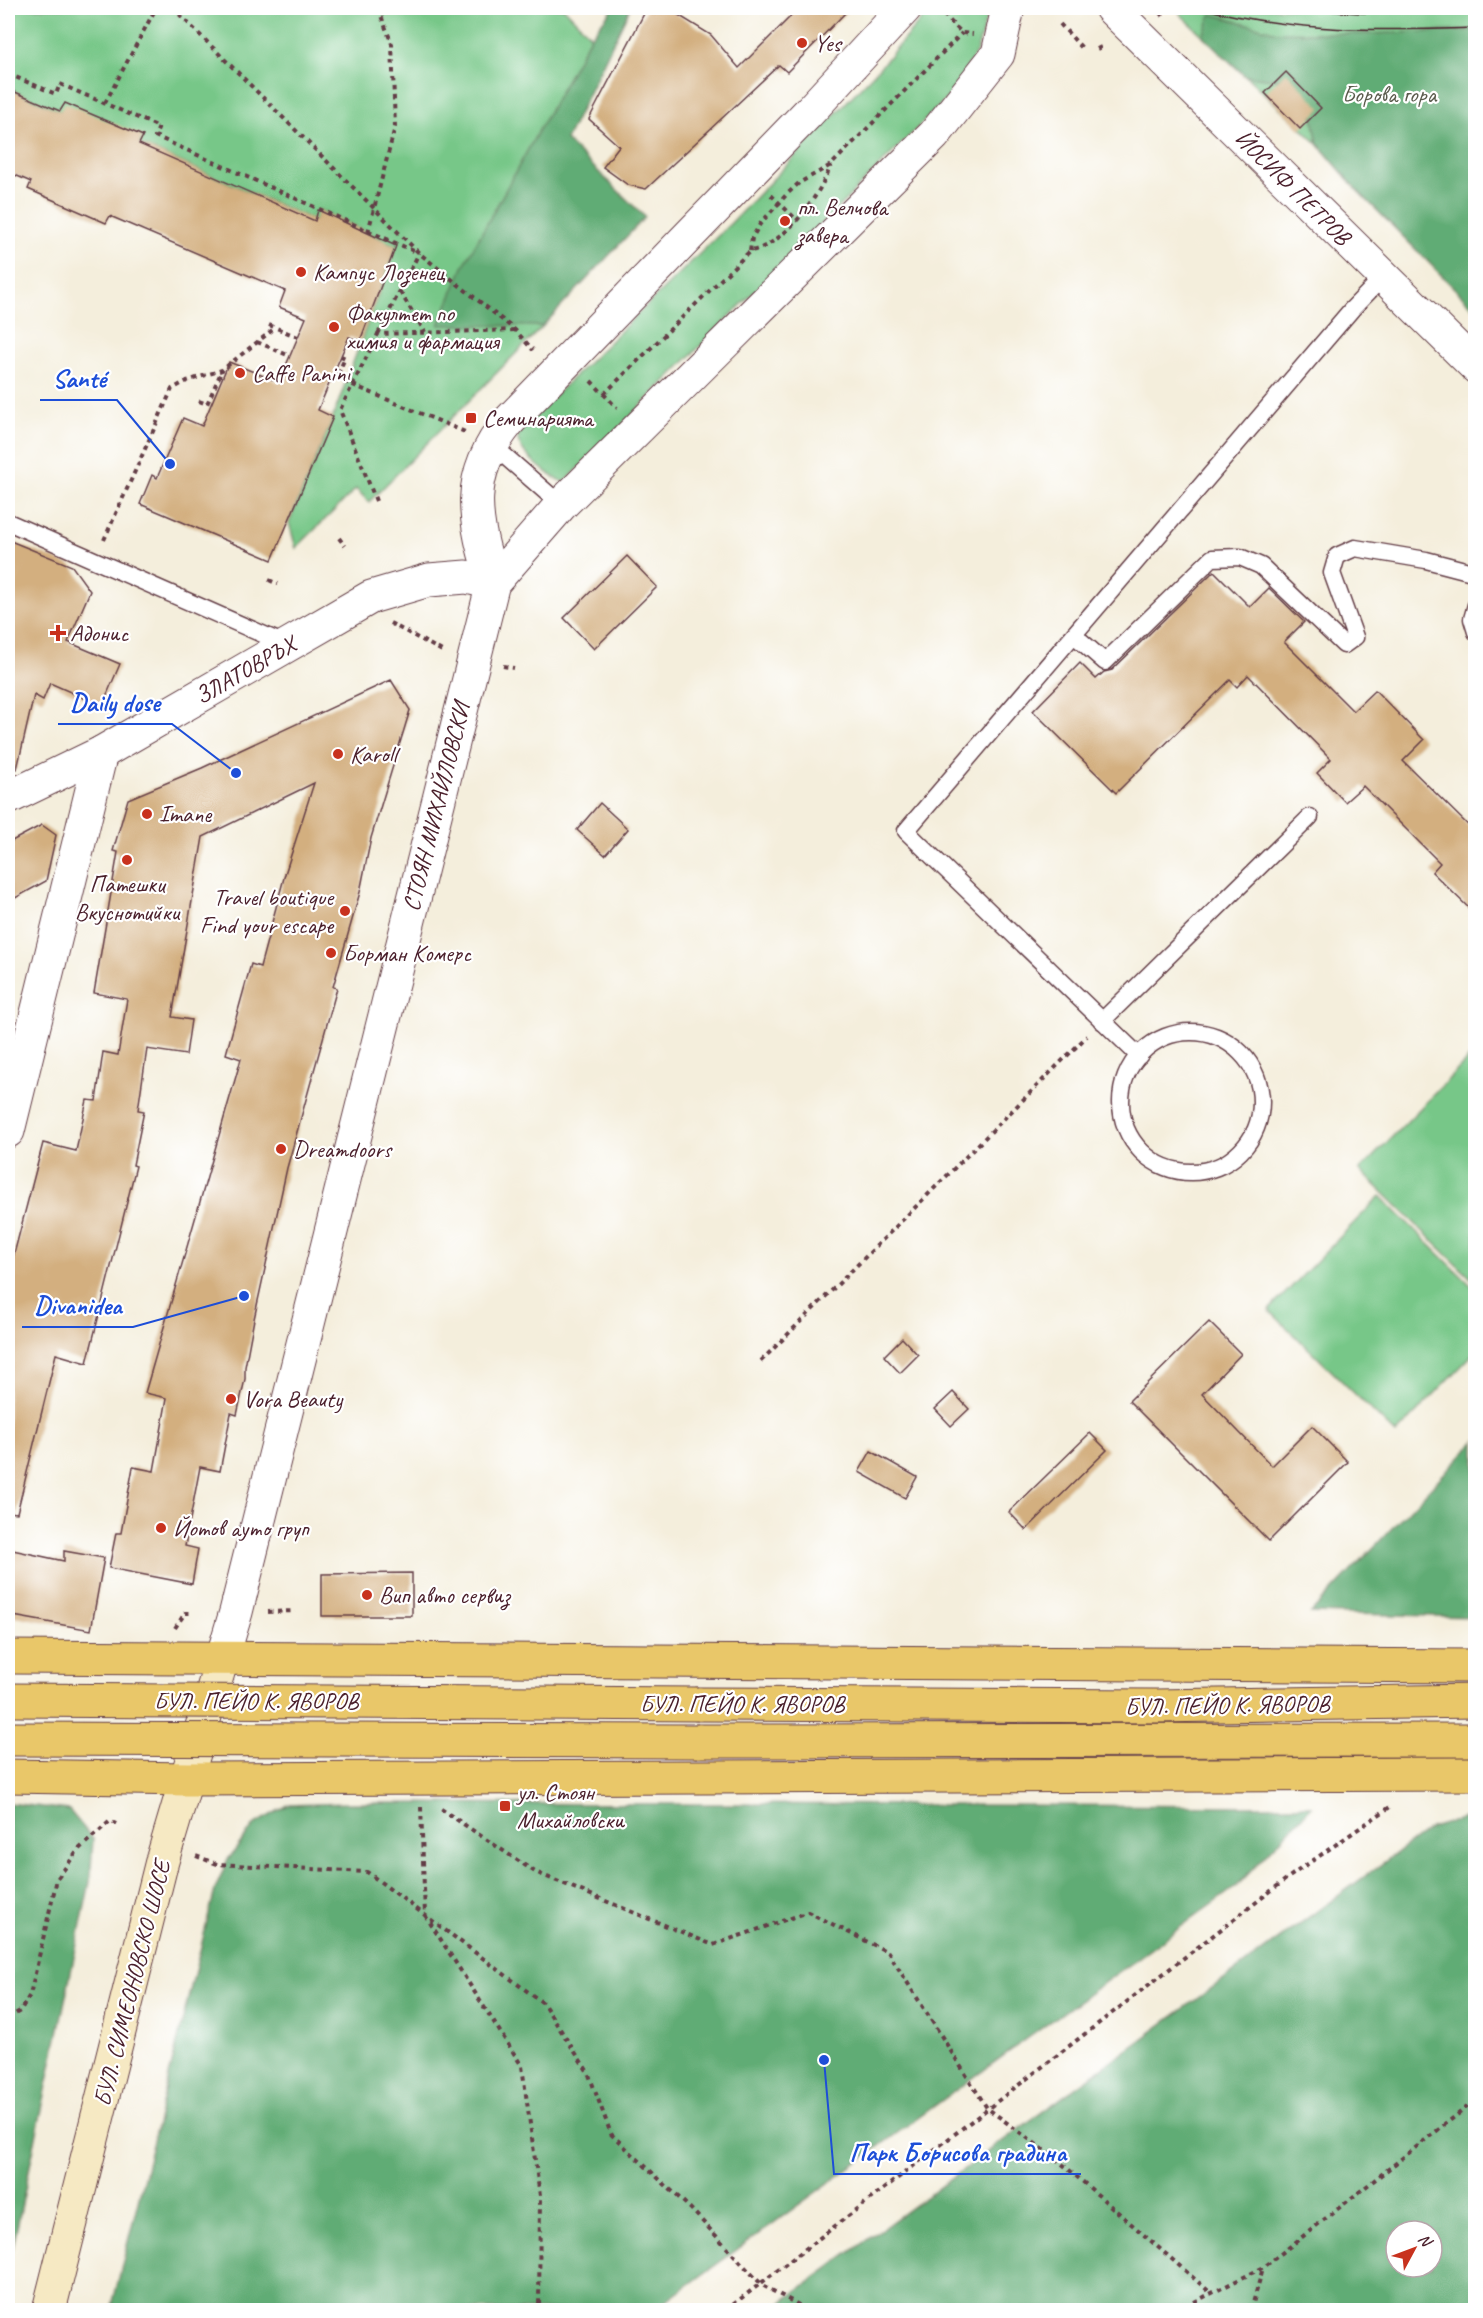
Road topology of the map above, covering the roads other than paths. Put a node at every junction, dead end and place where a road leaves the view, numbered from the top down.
1 (905, 8) edge
2 (1008, 8) edge
3 (1111, 8) edge
4 (1384, 276) junction
5 (1476, 367) edge
6 (490, 444) junction
7 (561, 505) junction
8 (8, 522) edge
9 (1476, 573) edge
10 (493, 584) junction
11 (1476, 605) edge
12 (1476, 632) edge
13 (1074, 635) junction
14 (287, 645) junction
15 (101, 753) junction
16 (8, 798) edge
17 (1310, 817) dead end
18 (1102, 1021) junction
19 (1139, 1056) junction
20 (8, 1131) edge
21 (8, 1657) edge
22 (222, 1659) junction
23 (1163, 1663) junction
24 (1476, 1666) edge
25 (1476, 1688) edge
26 (8, 1700) edge
27 (1476, 1701) edge
28 (8, 1739) edge
29 (1476, 1740) edge
30 (1476, 1751) edge
31 (1476, 1774) edge
32 (8, 1776) edge
33 (1156, 1776) junction
34 (187, 1779) junction
35 (49, 2310) edge

1 - 6 street
2 - 7 street
3 - 4 street, ЙОСИФ ПЕТРОВ
4 - 5 street, ЙОСИФ ПЕТРОВ
4 - 13 lane
6 - 7 lane
6 - 10 street
7 - 10 street
8 - 14 lane
9 - 13 lane
10 - 14 street, ЗЛАТОВРЪХ
10 - 22 street, СТОЯН МИХАЙЛОВСКИ
11 - 12 lane
13 - 18 lane
14 - 15 street, ЗЛАТОВРЪХ
15 - 16 street, ЗЛАТОВРЪХ
15 - 20 street
17 - 18 lane
18 - 19 lane
19 - 19 lane
21 - 22 main road
22 - 23 main road
22 - 34 main road, БУЛ. СИМЕОНОВСКО ШОСЕ
23 - 24 main road
23 - 25 main road
26 - 27 main road, БУЛ. ПЕЙО К. ЯВОРОВ, bridge
28 - 29 main road, БУЛ. ПЕЙО К. ЯВОРОВ, bridge
30 - 33 main road
31 - 33 main road
32 - 34 main road
33 - 34 main road
34 - 35 main road, БУЛ. СИМЕОНОВСКО ШОСЕ

